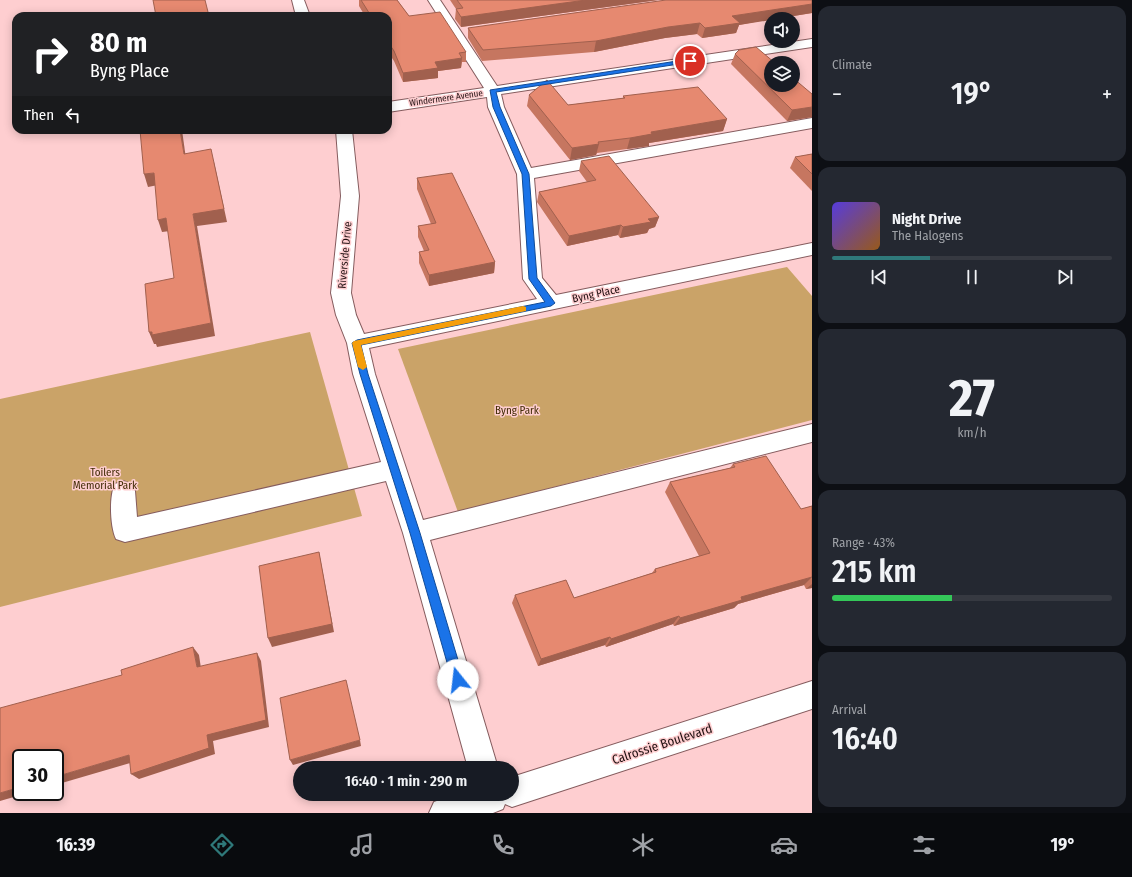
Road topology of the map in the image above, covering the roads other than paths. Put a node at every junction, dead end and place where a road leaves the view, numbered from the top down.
1 (298, 0) edge
2 (434, 0) edge
3 (302, 12) edge
4 (812, 43) edge
5 (493, 91) junction
6 (392, 106) edge
7 (812, 123) edge
8 (344, 134) edge
9 (525, 174) junction
10 (812, 249) edge
11 (551, 303) junction
12 (357, 343) junction
13 (812, 433) edge
14 (395, 470) junction
15 (123, 491) dead end
16 (415, 533) junction
17 (812, 695) edge
18 (482, 761) edge
19 (519, 788) edge
20 (480, 801) edge
21 (445, 813) edge

1 - 3 street
2 - 5 street
4 - 5 street, Windermere Avenue
5 - 6 street, Windermere Avenue
5 - 9 street
7 - 9 street
8 - 12 street, Riverside Drive
9 - 11 street
10 - 11 street, Byng Place
11 - 12 street, Byng Place
12 - 14 street, Riverside Drive
13 - 16 street
14 - 15 street
14 - 16 street, Riverside Drive
16 - 18 street, Riverside Drive
17 - 19 street, Calrossie Boulevard
20 - 21 street

